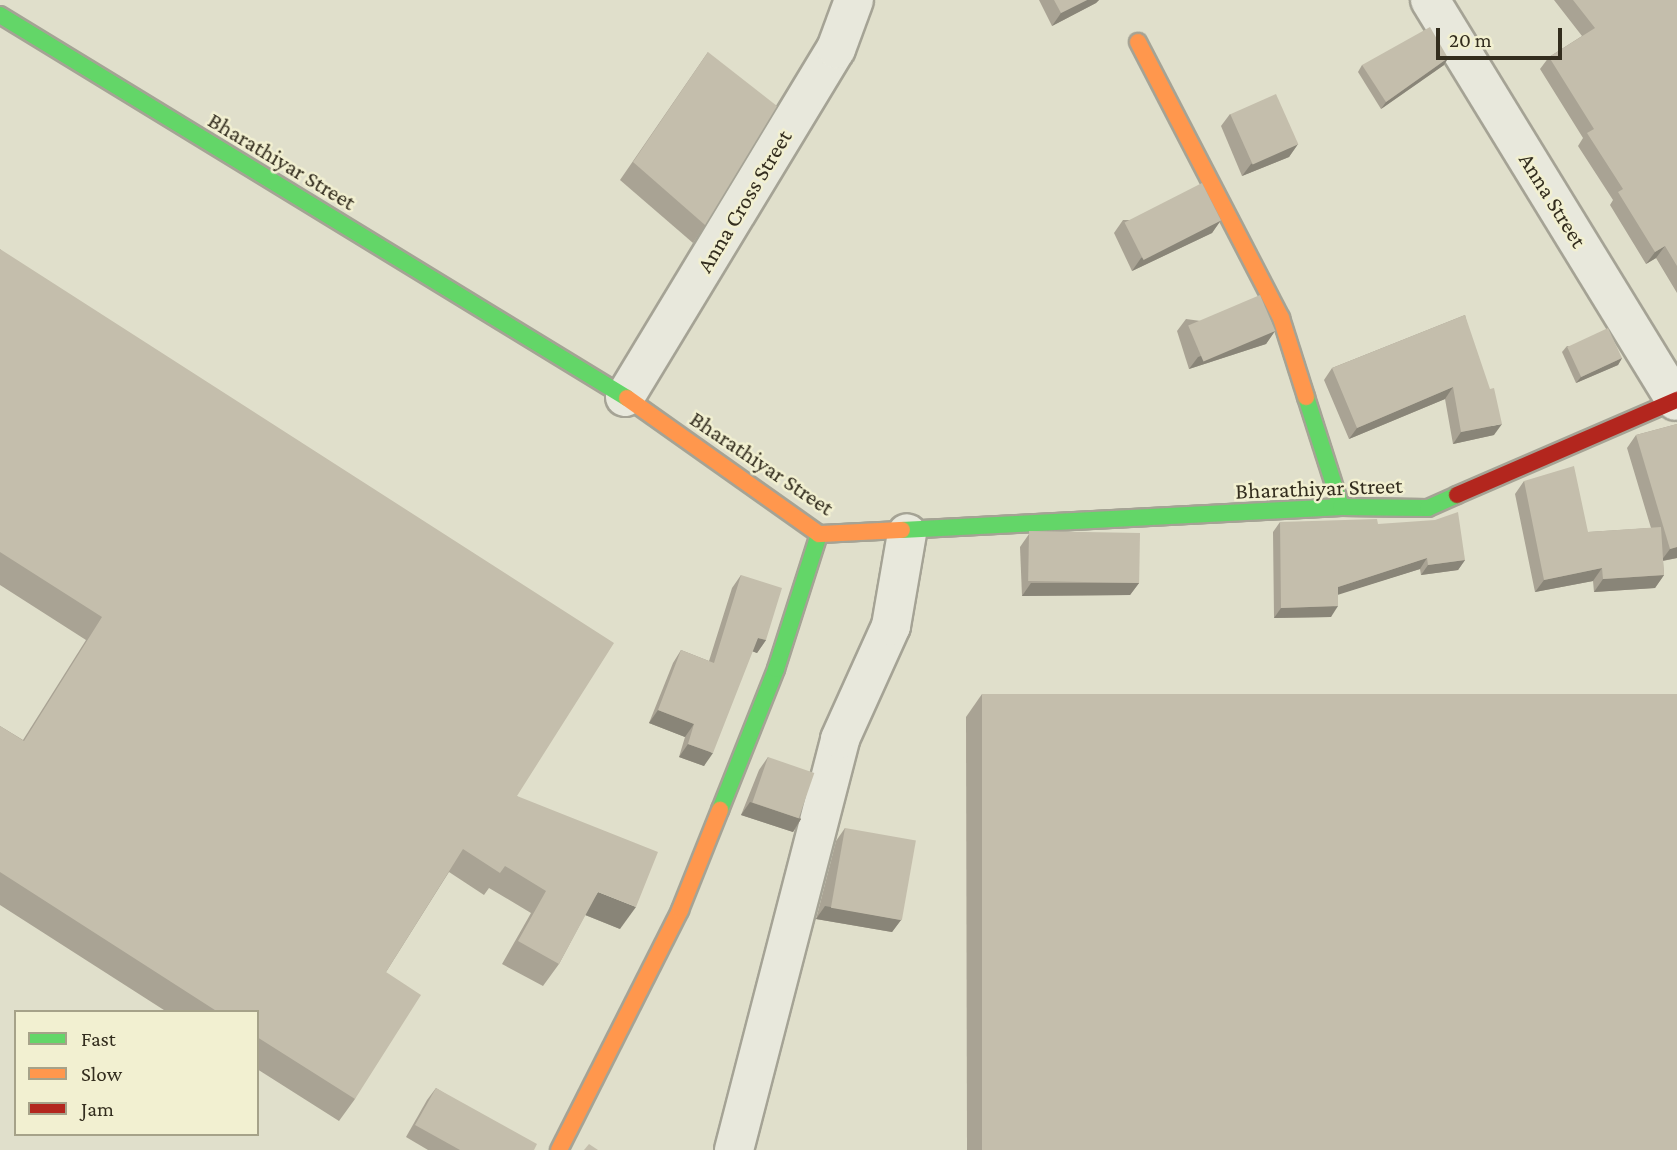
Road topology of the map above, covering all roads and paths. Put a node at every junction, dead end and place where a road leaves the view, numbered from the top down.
1 (854, 0) edge
2 (1430, 0) edge
3 (0, 15) edge
4 (1138, 43) dead end
5 (625, 397) junction
6 (1677, 401) edge
7 (1342, 507) junction
8 (906, 533) junction
9 (819, 534) junction
10 (559, 1150) edge
11 (734, 1150) edge

1 - 5 street, Anna Cross Street
2 - 6 street, Anna Street
3 - 5 street, Bharathiyar Street
4 - 7 street
5 - 9 street, Bharathiyar Street
6 - 7 street, Bharathiyar Street
7 - 8 street, Bharathiyar Street
8 - 9 street, Bharathiyar Street
8 - 11 street
9 - 10 street

